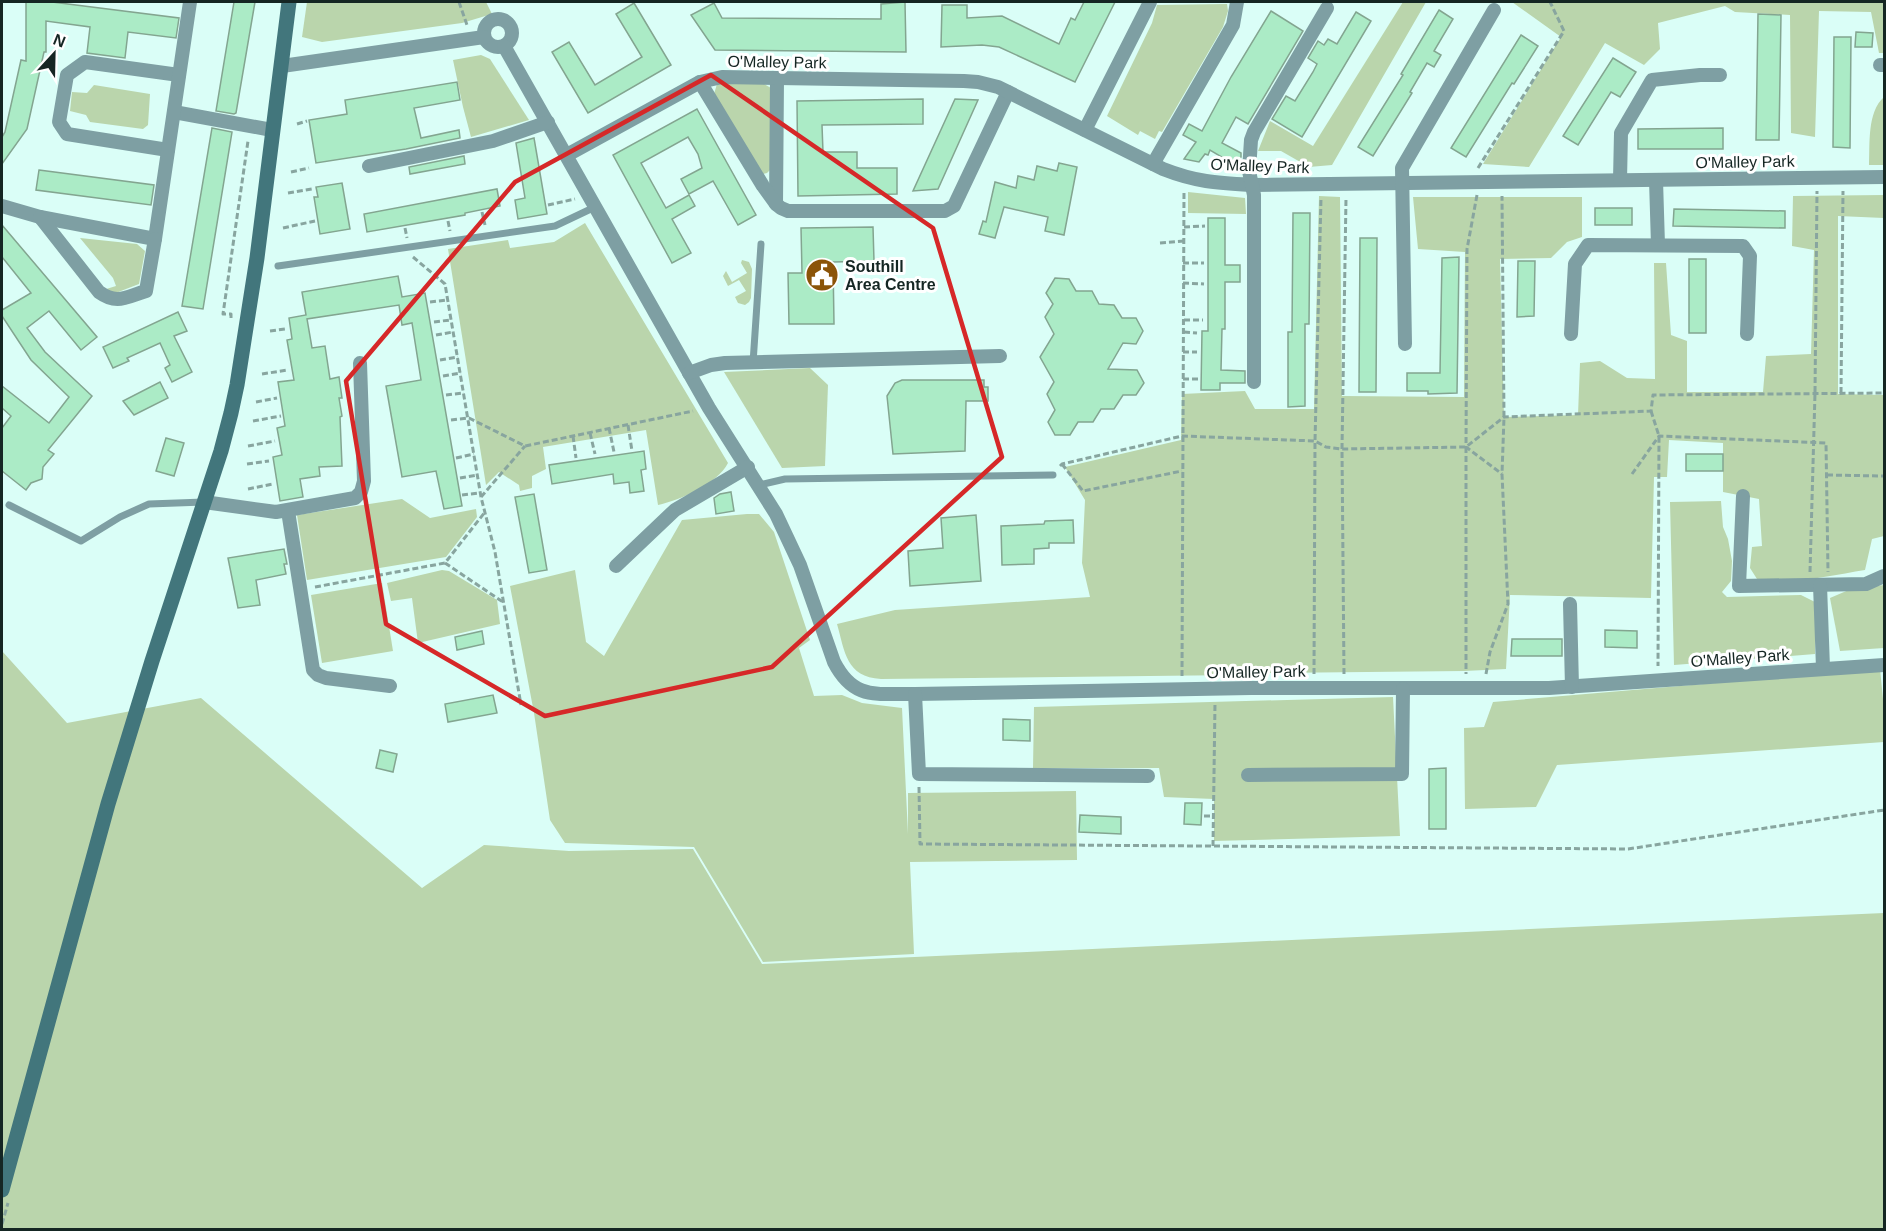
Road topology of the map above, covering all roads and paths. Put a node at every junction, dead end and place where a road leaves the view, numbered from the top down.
1 (190, 2) edge
2 (289, 2) edge
3 (459, 2) edge
4 (1150, 2) edge
5 (1237, 2) edge
6 (1326, 8) dead end
7 (1494, 10) dead end
8 (467, 25) dead end
9 (484, 37) junction
10 (504, 46) junction
11 (282, 66) junction
12 (179, 75) junction
13 (1720, 75) dead end
14 (777, 79) junction
15 (700, 82) junction
16 (1008, 92) junction
17 (174, 112) junction
18 (307, 121) dead end
19 (548, 122) junction
20 (297, 124) dead end
21 (250, 126) junction
22 (272, 130) junction
23 (1085, 130) junction
24 (168, 150) junction
25 (567, 155) junction
26 (1153, 164) junction
27 (369, 166) dead end
28 (309, 168) dead end
29 (291, 172) dead end
30 (1184, 177) junction
31 (1843, 177) junction
32 (1884, 177) edge
33 (1818, 178) junction
34 (1620, 180) junction
35 (1656, 180) junction
36 (1479, 182) junction
37 (1502, 182) junction
38 (1403, 183) junction
39 (1321, 184) junction
40 (1346, 184) junction
41 (1252, 185) junction
42 (312, 189) dead end
43 (288, 193) dead end
44 (576, 198) dead end
45 (776, 204) junction
46 (548, 205) dead end
47 (2, 206) edge
48 (595, 207) junction
49 (40, 217) junction
50 (315, 221) dead end
51 (1205, 226) dead end
52 (1184, 227) junction
53 (284, 228) dead end
54 (155, 239) junction
55 (1184, 241) junction
56 (1160, 243) dead end
57 (761, 244) dead end
58 (1658, 245) junction
59 (403, 248) junction
60 (1183, 263) junction
61 (1204, 263) dead end
62 (278, 266) dead end
63 (1183, 283) junction
64 (1204, 284) dead end
65 (448, 300) junction
66 (430, 303) dead end
67 (451, 320) junction
68 (1183, 320) junction
69 (1203, 320) dead end
70 (434, 322) dead end
71 (230, 323) dead end
72 (285, 329) dead end
73 (270, 331) dead end
74 (453, 332) junction
75 (1183, 332) junction
76 (1197, 333) dead end
77 (1572, 334) dead end
78 (1747, 334) dead end
79 (436, 335) dead end
80 (1405, 344) dead end
81 (1183, 352) junction
82 (1197, 352) dead end
83 (1000, 356) dead end
84 (458, 357) junction
85 (440, 360) dead end
86 (360, 363) dead end
87 (753, 363) junction
88 (288, 370) dead end
89 (689, 373) junction
90 (262, 374) dead end
91 (460, 374) junction
92 (443, 376) dead end
93 (1199, 379) dead end
94 (1182, 380) junction
95 (1254, 382) dead end
96 (464, 393) junction
97 (1815, 393) junction
98 (1841, 393) junction
99 (1884, 393) edge
100 (446, 395) dead end
101 (277, 398) dead end
102 (256, 402) dead end
103 (709, 408) junction
104 (1651, 411) junction
105 (281, 416) dead end
106 (1504, 417) junction
107 (469, 418) junction
108 (451, 420) dead end
109 (253, 421) dead end
110 (628, 425) junction
111 (609, 428) junction
112 (590, 433) junction
113 (573, 436) junction
114 (1182, 436) junction
115 (1659, 436) junction
116 (275, 441) dead end
117 (1315, 441) junction
118 (1813, 443) junction
119 (248, 446) dead end
120 (525, 446) junction
121 (1466, 447) junction
122 (1342, 448) junction
123 (632, 451) dead end
124 (614, 452) dead end
125 (474, 454) junction
126 (595, 454) dead end
127 (456, 458) dead end
128 (576, 458) dead end
129 (269, 461) dead end
130 (247, 464) dead end
131 (1062, 464) junction
132 (748, 467) junction
133 (1182, 471) junction
134 (1502, 474) junction
135 (1632, 474) dead end
136 (478, 475) junction
137 (1053, 475) joint
138 (1827, 475) junction
139 (1884, 476) edge
140 (460, 478) dead end
141 (273, 484) dead end
142 (759, 485) junction
143 (248, 489) dead end
144 (462, 495) dead end
145 (481, 495) junction
146 (1743, 496) dead end
147 (204, 502) junction
148 (9, 505) dead end
149 (288, 512) junction
150 (485, 512) junction
151 (445, 563) junction
152 (616, 566) dead end
153 (1884, 576) edge
154 (1819, 585) junction
155 (301, 589) junction
156 (503, 602) junction
157 (1570, 604) dead end
158 (1884, 664) edge
159 (1823, 668) junction
160 (1658, 681) junction
161 (390, 686) dead end
162 (1572, 687) junction
163 (1314, 688) junction
164 (1344, 688) junction
165 (1403, 688) junction
166 (1466, 688) junction
167 (1483, 688) junction
168 (1215, 689) junction
169 (1182, 690) junction
170 (915, 694) junction
171 (521, 705) dead end
172 (919, 774) junction
173 (1248, 775) dead end
174 (1148, 776) dead end
175 (1884, 810) edge
176 (1204, 816) dead end
177 (1213, 816) junction
178 (1213, 847) junction
179 (5, 1195) edge
180 (2, 1224) edge

1 - 12 street
2 - 11 main road
3 - 8 path
4 - 23 street
5 - 26 street
6 - 41 street
7 - 38 street
9 - 10 street
9 - 10 street
9 - 11 street
10 - 19 street, O'Malley Park
11 - 22 main road
12 - 17 street
12 - 24 street
13 - 34 street
14 - 15 street, O'Malley Park
14 - 16 street, O'Malley Park
14 - 45 street
15 - 25 street, O'Malley Park
15 - 45 street
16 - 23 street, O'Malley Park
16 - 45 street
17 - 21 street
17 - 24 street
18 - 20 path
19 - 25 street, O'Malley Park
19 - 27 street
21 - 22 street
21 - 71 path
22 - 147 main road
23 - 26 street, O'Malley Park
24 - 54 street
25 - 48 street, O'Malley Park
26 - 30 street, O'Malley Park
28 - 29 path
30 - 41 street, O'Malley Park
30 - 52 path
31 - 32 street, O'Malley Park
31 - 33 street, O'Malley Park
31 - 98 path
33 - 35 street, O'Malley Park
33 - 97 path
34 - 35 street, O'Malley Park
34 - 37 street, O'Malley Park
35 - 58 street
36 - 37 street, O'Malley Park
36 - 38 street, O'Malley Park
36 - 121 path
37 - 106 path
38 - 40 street, O'Malley Park
38 - 80 street
39 - 40 street, O'Malley Park
39 - 41 street, O'Malley Park
39 - 117 path
40 - 122 path
41 - 95 street
42 - 43 path
44 - 46 path
47 - 49 street
48 - 59 lane
48 - 89 street, O'Malley Park
49 - 54 street
49 - 54 street
50 - 53 path
51 - 52 path
52 - 55 path
55 - 56 path
55 - 60 path
57 - 87 lane
58 - 77 street
58 - 78 street
59 - 62 lane
59 - 65 path
60 - 61 path
60 - 63 path
63 - 64 path
63 - 68 path
65 - 66 path
65 - 67 path
67 - 70 path
67 - 74 path
68 - 69 path
68 - 75 path
72 - 73 path
74 - 79 path
74 - 84 path
75 - 76 path
75 - 81 path
81 - 82 path
81 - 94 path
83 - 87 street
84 - 85 path
84 - 91 path
86 - 149 street
87 - 89 street
88 - 90 path
89 - 103 street, O'Malley Park
91 - 92 path
91 - 96 path
93 - 94 path
94 - 114 path
96 - 100 path
96 - 107 path
97 - 98 path
97 - 104 path
97 - 118 path
98 - 99 path
101 - 102 path
103 - 110 path
103 - 132 street, O'Malley Park
104 - 106 path
104 - 115 path
105 - 109 path
106 - 121 path
106 - 134 path
107 - 108 path
107 - 120 path
107 - 125 path
110 - 111 path
110 - 123 path
111 - 112 path
111 - 124 path
112 - 113 path
112 - 126 path
113 - 120 path
113 - 128 path
114 - 117 path
114 - 131 path
114 - 133 path
115 - 118 path
115 - 135 path
115 - 160 path
116 - 119 path
117 - 122 path
117 - 163 path
118 - 138 path
118 - 154 path
120 - 145 path
121 - 122 path
121 - 134 path
121 - 166 path
122 - 164 path
125 - 127 path
125 - 136 path
129 - 130 path
131 - 133 path
131 - 137 path
132 - 142 street, O'Malley Park
132 - 152 street
133 - 169 path
134 - 167 path
136 - 140 path
136 - 145 path
137 - 142 lane
138 - 139 path
138 - 154 path
141 - 143 path
142 - 170 street, O'Malley Park
144 - 145 path
145 - 150 path
146 - 154 street
147 - 148 lane
147 - 149 street
147 - 179 main road
149 - 155 street
150 - 151 path
150 - 156 path
151 - 155 path
151 - 156 path
153 - 154 street
154 - 159 street
155 - 161 street
156 - 171 path
157 - 162 street
158 - 159 street, O'Malley Park
159 - 160 street, O'Malley Park
160 - 162 street, O'Malley Park
162 - 167 street, O'Malley Park
163 - 164 street, O'Malley Park
163 - 168 street, O'Malley Park
164 - 165 street, O'Malley Park
165 - 166 street, O'Malley Park
165 - 173 street
166 - 167 street, O'Malley Park
168 - 169 street, O'Malley Park
168 - 177 path
169 - 170 street, O'Malley Park
170 - 172 street
172 - 174 street
172 - 178 path
175 - 178 path
176 - 177 path
177 - 178 path
179 - 180 path

